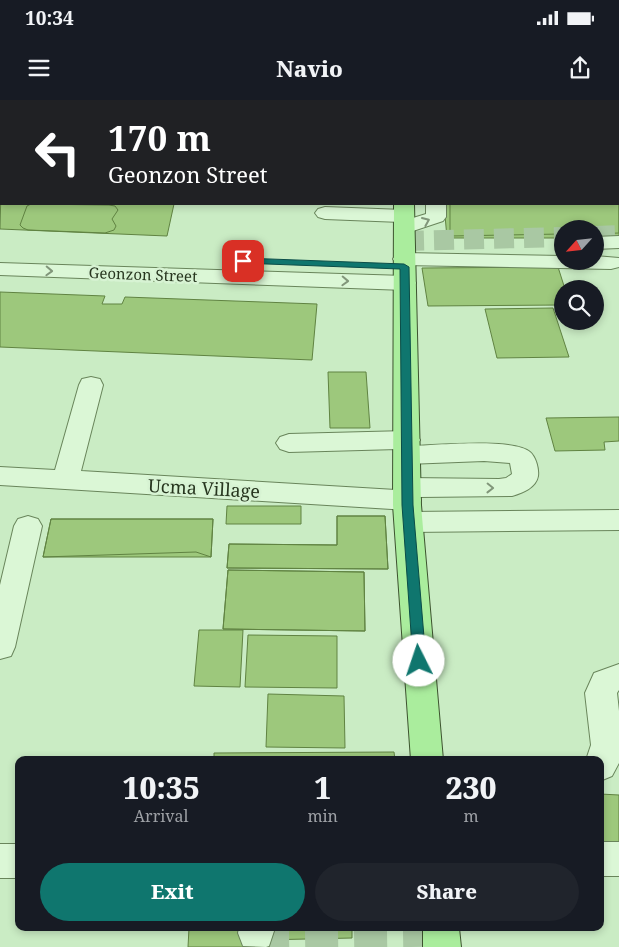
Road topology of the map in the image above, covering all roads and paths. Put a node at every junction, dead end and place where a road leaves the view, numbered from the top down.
1 (436, 205) edge
2 (325, 212) dead end
3 (619, 242) edge
4 (604, 243) edge
5 (404, 244) edge
6 (554, 244) edge
7 (0, 251) edge
8 (615, 263) edge
9 (0, 269) edge
10 (619, 284) edge
11 (91, 385) dead end
12 (289, 443) dead end
13 (407, 448) junction
14 (0, 476) edge
15 (65, 480) junction
16 (408, 503) junction
17 (619, 520) edge
18 (28, 526) dead end
19 (0, 648) edge
20 (619, 677) edge
21 (427, 756) edge
22 (604, 761) edge
23 (604, 859) edge
24 (619, 859) edge
25 (15, 861) edge
26 (0, 862) edge
27 (441, 931) edge
28 (442, 947) edge

5 -> 1 street
2 - 5 street
3 - 4 street
5 - 6 street
5 - 7 street, Geonzon Street
5 - 8 street
9 -> 5 street, Geonzon Street
5 - 13 main road
8 - 10 street
11 - 15 street
12 - 13 street
13 - 16 main road
16 -> 13 street
14 - 15 street, Ucma Village
15 - 16 street, Ucma Village
16 - 17 street
16 - 21 main road
18 - 19 street
20 - 22 street
23 - 24 street
25 - 26 street
27 - 28 main road

